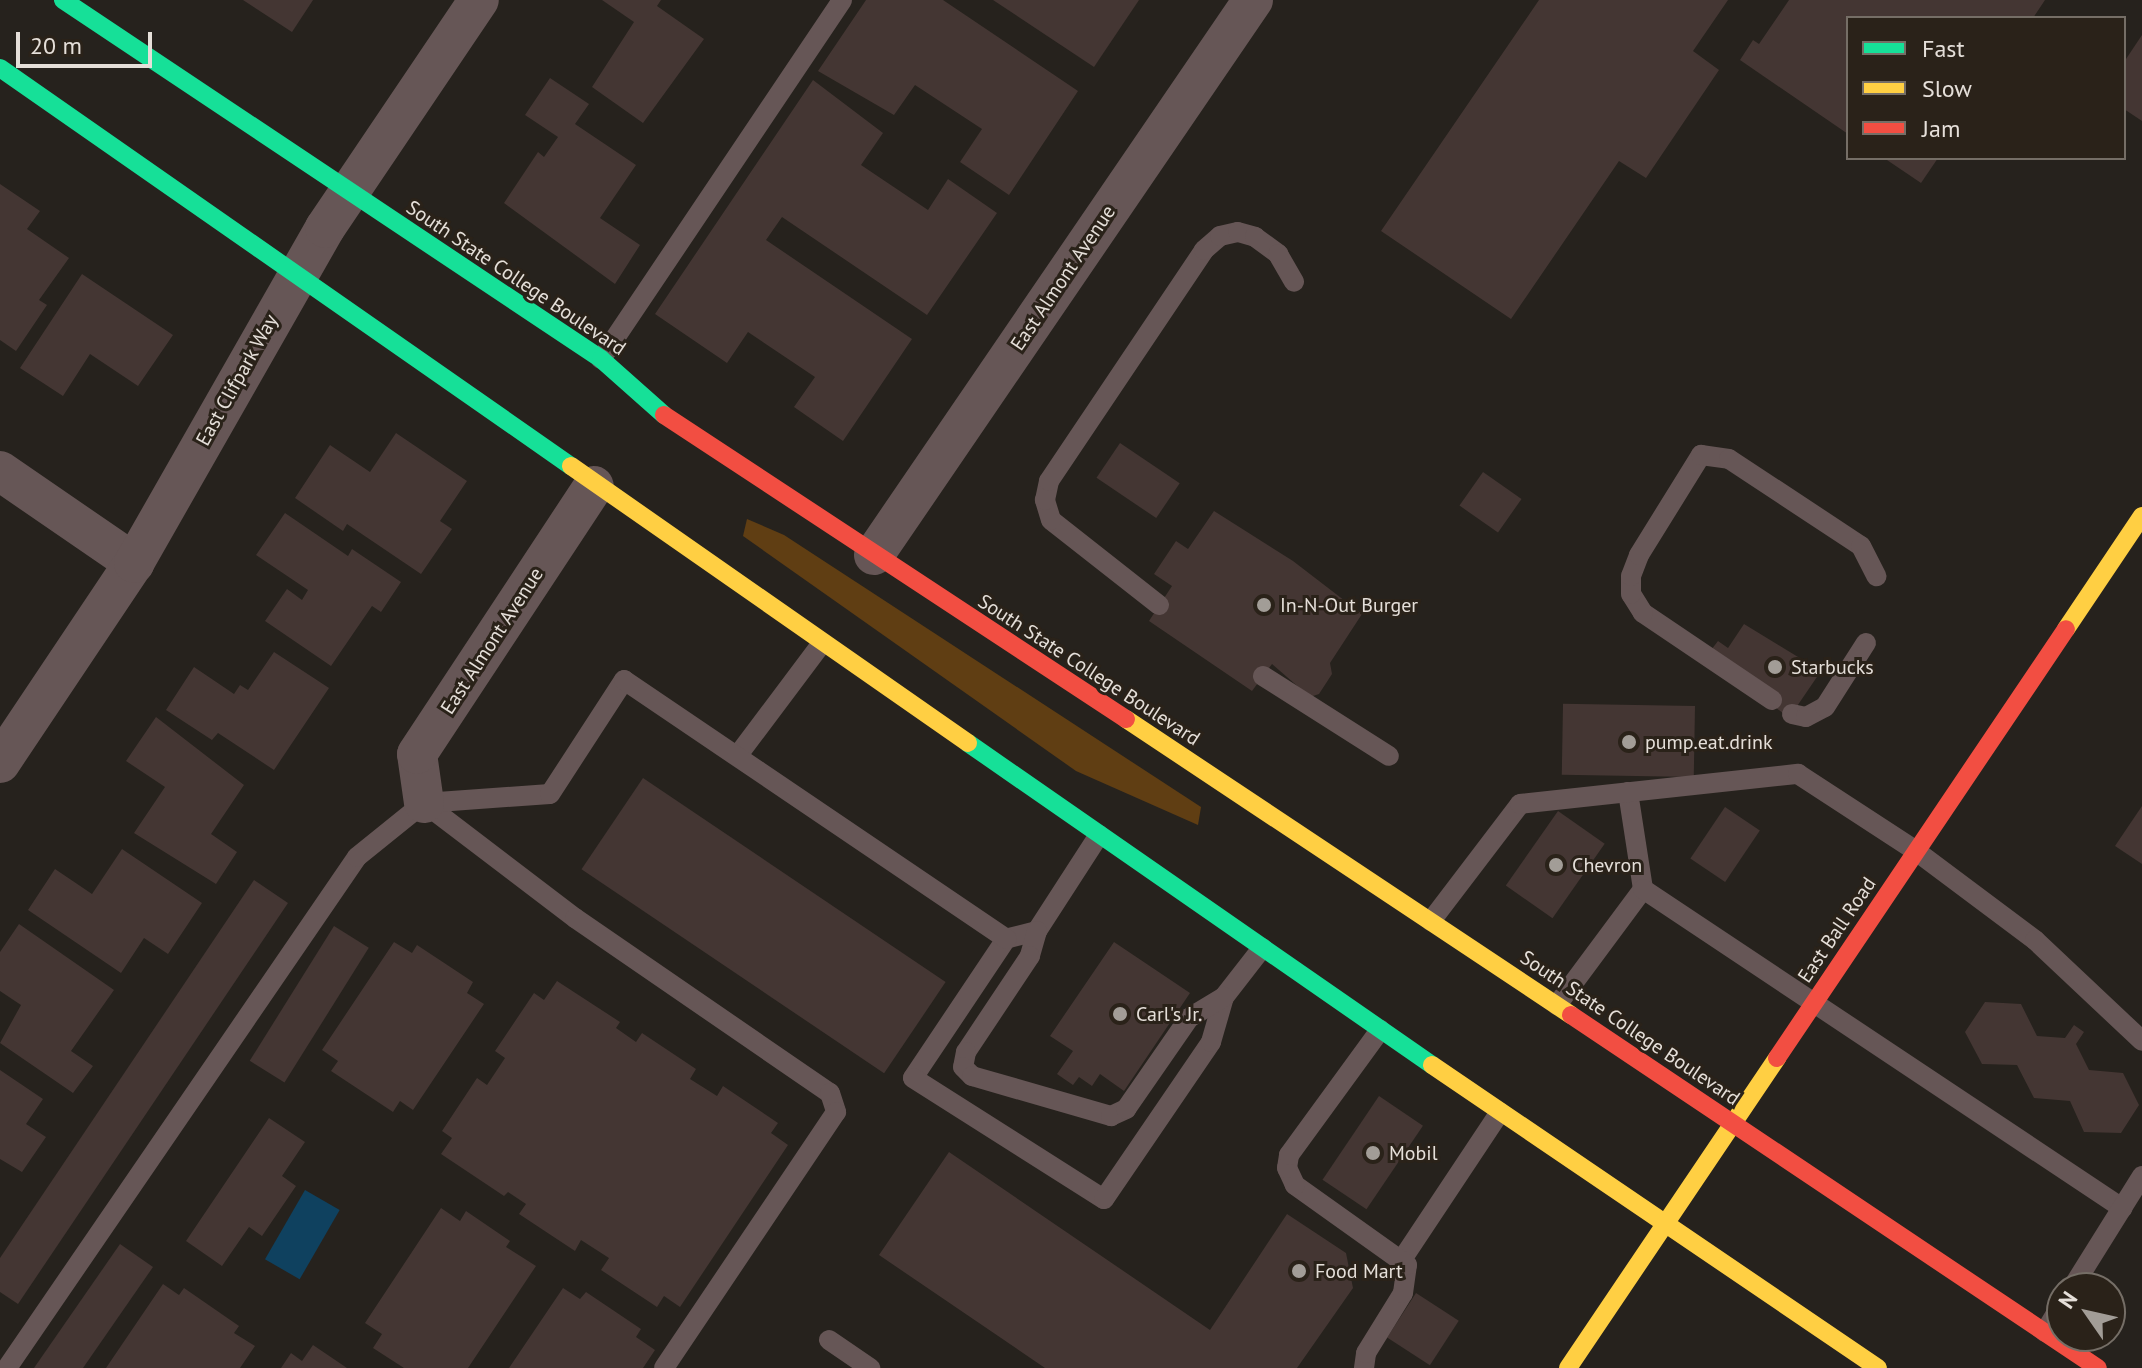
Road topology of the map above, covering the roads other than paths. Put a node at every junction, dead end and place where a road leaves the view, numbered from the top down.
1 (63, 0) edge
2 (479, 0) edge
3 (842, 0) edge
4 (1253, 0) edge
5 (0, 68) edge
6 (349, 192) junction
7 (294, 278) junction
8 (1294, 282) dead end
9 (601, 359) junction
10 (0, 471) edge
11 (594, 486) junction
12 (2142, 516) edge
13 (874, 555) junction
14 (134, 563) junction
15 (1876, 576) dead end
16 (1159, 605) dead end
17 (822, 643) junction
18 (1866, 643) dead end
19 (1263, 676) dead end
20 (1772, 700) dead end
21 (1792, 714) dead end
22 (738, 755) junction
23 (1389, 756) dead end
24 (0, 763) edge
25 (1628, 792) junction
26 (424, 803) junction
27 (1099, 835) junction
28 (1916, 851) junction
29 (1643, 889) junction
30 (1431, 921) junction
31 (1037, 931) junction
32 (1006, 939) junction
33 (1262, 948) junction
34 (1224, 997) junction
35 (1815, 1002) junction
36 (1557, 1005) junction
37 (1380, 1030) junction
38 (2142, 1041) edge
39 (1500, 1112) junction
40 (1733, 1123) junction
41 (2142, 1176) edge
42 (2122, 1208) junction
43 (1666, 1224) junction
44 (1403, 1258) junction
45 (2082, 1272) edge
46 (2045, 1332) joint
47 (829, 1340) dead end
48 (7, 1368) edge
49 (664, 1368) edge
50 (870, 1368) edge
51 (1364, 1368) edge
52 (1568, 1368) edge
53 (1878, 1368) edge
54 (2098, 1368) edge

1 - 6 main road, South State College Boulevard
2 - 6 street, East Clifpark Way
3 - 9 lane
4 - 13 street, East Almont Avenue
5 - 7 main road
6 - 7 street, East Clifpark Way
6 - 9 main road, South State College Boulevard
7 - 11 main road
7 - 14 street, East Clifpark Way
8 - 16 lane
9 - 13 main road, South State College Boulevard
10 - 14 street
11 - 17 main road
11 - 26 street, East Almont Avenue
12 - 28 main road, East Ball Road
13 - 30 main road, South State College Boulevard
14 - 24 street, East Clifpark Way
15 - 20 lane
17 - 22 lane
17 - 27 main road
18 - 21 lane
19 - 23 lane
22 - 26 lane
22 - 32 lane
25 - 28 lane
25 - 29 lane
25 - 30 lane
26 - 48 lane
26 - 49 lane
27 - 31 lane
27 - 33 main road
28 - 35 main road, East Ball Road
28 - 38 lane
29 - 35 lane
29 - 36 lane
30 - 36 main road, South State College Boulevard
31 - 32 lane
31 - 34 lane
32 - 34 lane
33 - 34 lane
33 - 37 main road
35 - 40 main road, East Ball Road
35 - 42 lane
36 - 40 main road, South State College Boulevard
37 - 39 main road
37 - 44 lane
39 - 43 main road
39 - 44 lane
40 - 43 main road, East Ball Road
40 - 46 main road, South State College Boulevard
41 - 42 lane
42 - 45 lane
43 - 52 main road, East Ball Road
43 - 53 main road
44 - 51 lane
46 - 54 main road, South State College Boulevard
47 - 50 lane

